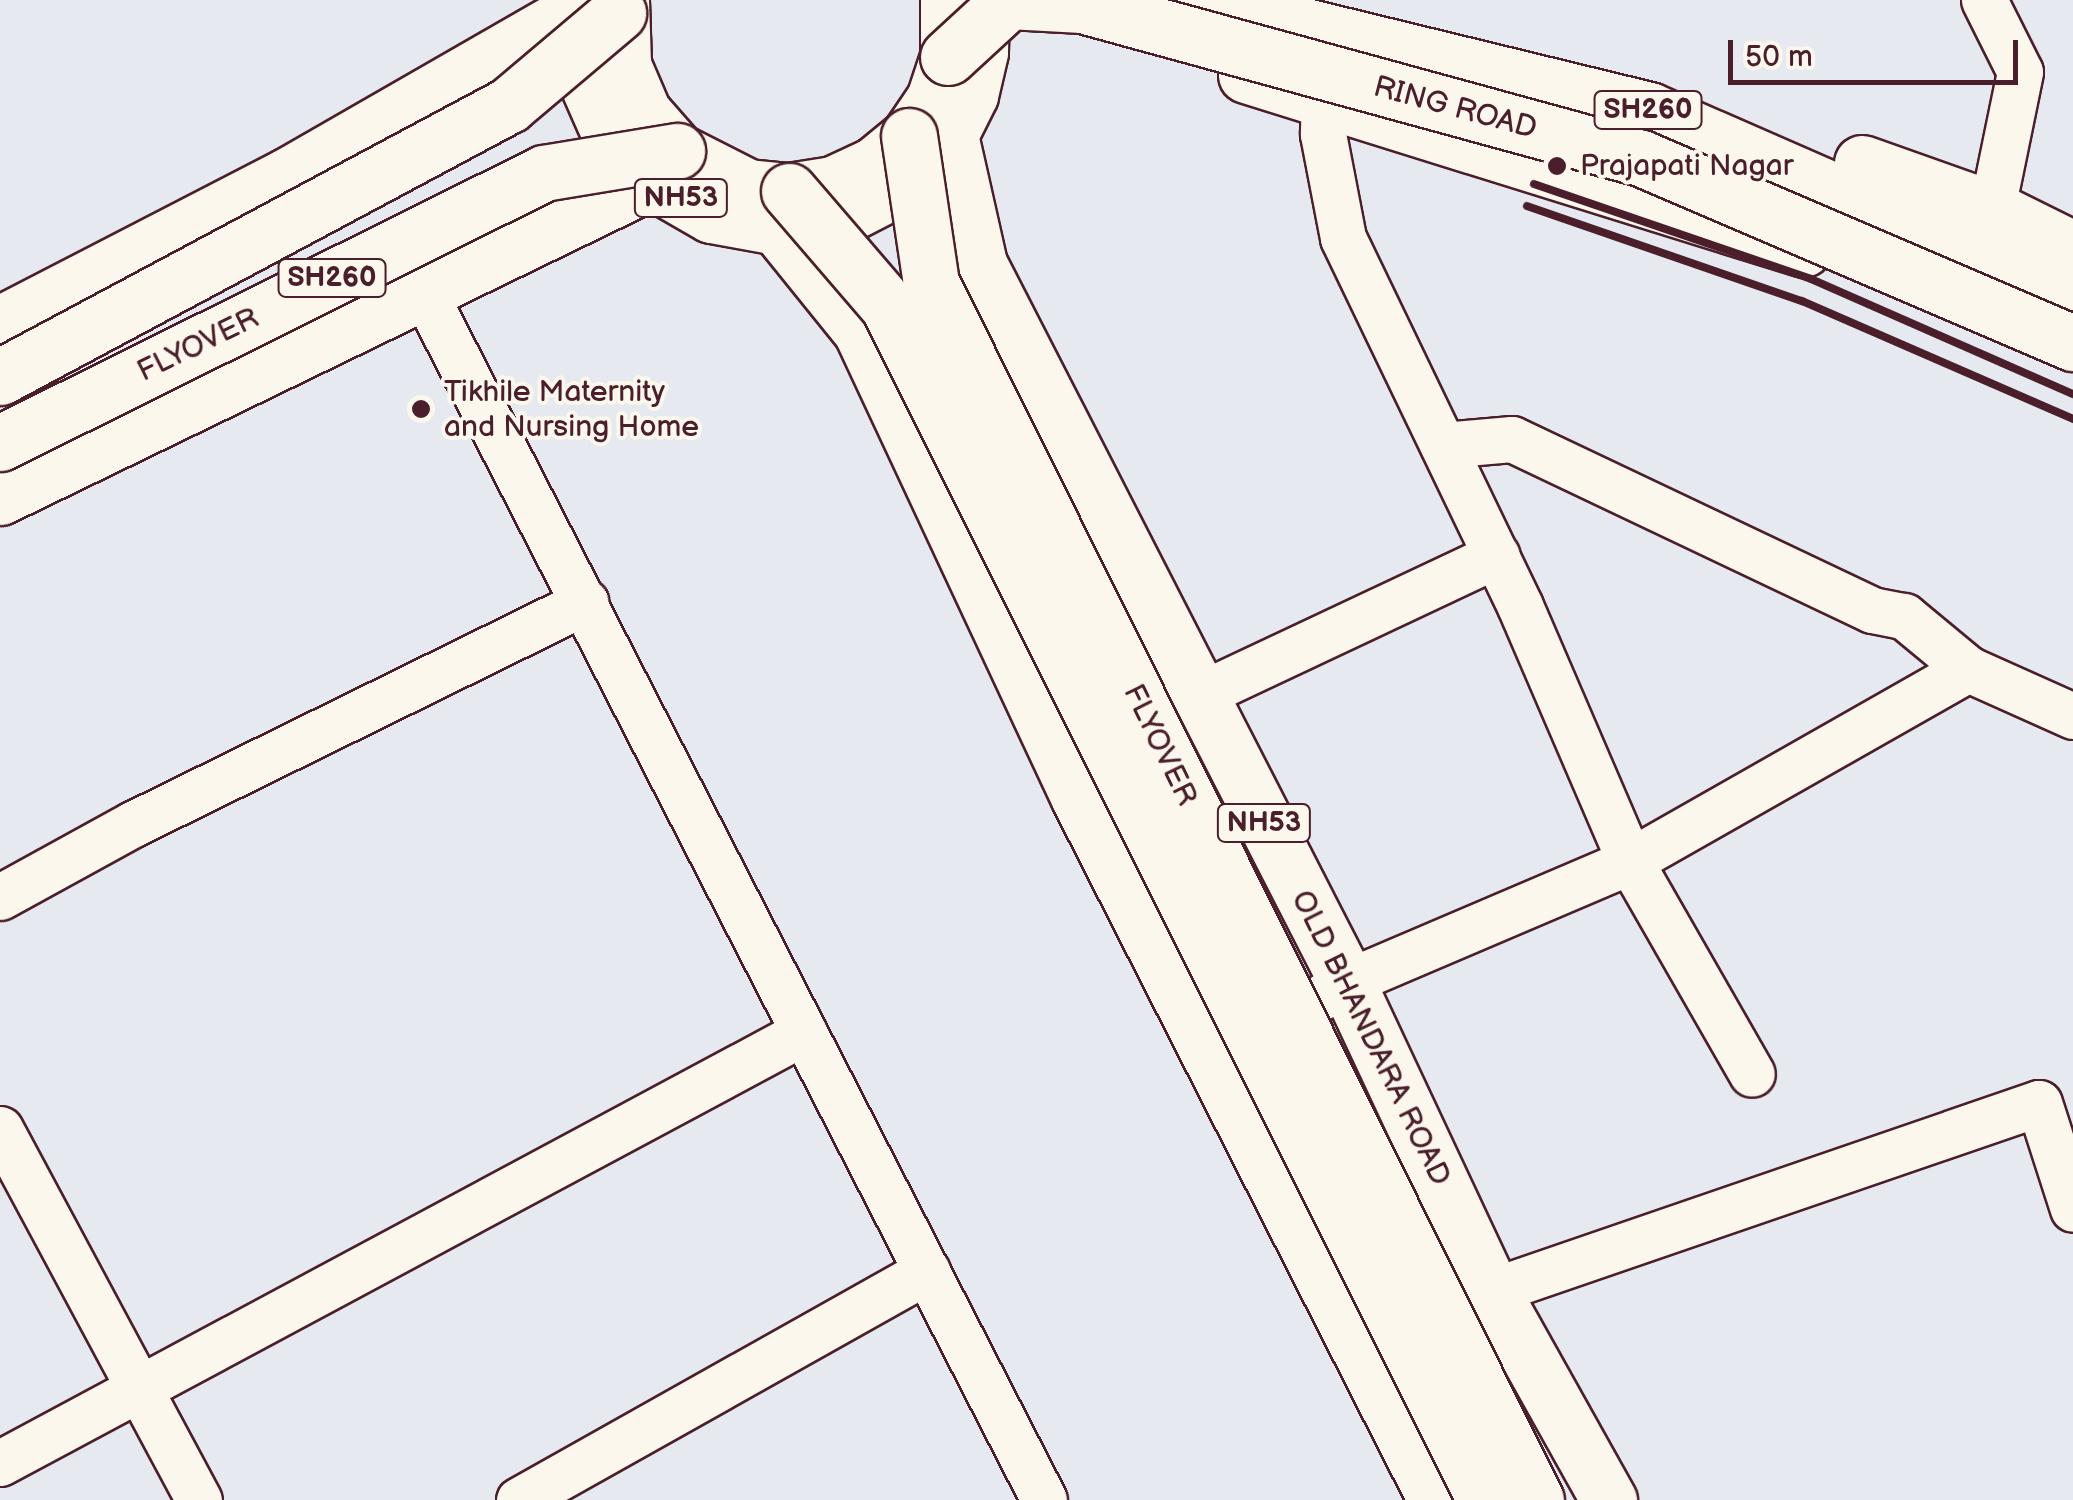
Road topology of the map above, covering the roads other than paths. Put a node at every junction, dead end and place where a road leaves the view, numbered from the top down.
1 (948, 0) edge
2 (1198, 0) edge
3 (1334, 0) edge
4 (1984, 0) edge
5 (599, 6) edge
6 (970, 36) edge
7 (1324, 100) junction
8 (929, 135) junction
9 (664, 166) junction
10 (782, 209) junction
11 (1992, 209) junction
12 (2073, 249) edge
13 (423, 291) junction
14 (2073, 295) edge
15 (0, 324) edge
16 (2073, 344) edge
17 (2073, 364) edge
18 (0, 377) edge
19 (0, 443) edge
20 (1443, 445) junction
21 (0, 496) edge
22 (1496, 555) junction
23 (584, 602) junction
24 (1968, 669) junction
25 (1197, 696) junction
26 (2073, 716) edge
27 (1630, 861) junction
28 (0, 897) edge
29 (1348, 982) junction
30 (804, 1032) junction
31 (1215, 1058) junction
32 (1752, 1074) dead end
33 (0, 1129) edge
34 (2062, 1134) edge
35 (2073, 1209) edge
36 (927, 1271) junction
37 (1492, 1292) junction
38 (1361, 1357) junction
39 (140, 1392) junction
40 (0, 1463) edge
41 (199, 1500) edge
42 (519, 1500) edge
43 (1044, 1500) edge
44 (1436, 1500) edge
45 (1485, 1500) edge
46 (1536, 1500) edge
47 (1609, 1500) edge

1 - 6 main road, NH53
2 - 14 main road, RING ROAD / SH260
3 - 11 main road
4 - 11 street
5 - 9 main road, NH53
5 - 15 main road
5 - 18 main road, FLYOVER, bridge
6 - 7 main road, RING ROAD
6 - 8 main road, NH53
6 - 16 main road, RING ROAD / SH260, bridge
7 - 17 main road, RING ROAD
7 - 20 street
8 - 10 main road, NH53
8 - 25 main road, OLD BHANDARA ROAD / NH53
8 - 46 main road, FLYOVER, bridge
9 - 10 main road, NH53
9 - 13 main road, SH260
9 - 19 main road, FLYOVER / SH260, bridge
10 - 31 main road
10 - 45 main road, FLYOVER, bridge
11 - 12 main road
13 - 21 main road, SH260
13 - 23 street
20 - 22 street
20 - 24 street
22 - 25 street
22 - 27 street
23 - 28 street
23 - 30 street
24 - 26 street
24 - 27 street
25 - 29 main road, OLD BHANDARA ROAD / NH53
27 - 29 street
27 - 32 street
29 - 31 street
29 - 37 main road, OLD BHANDARA ROAD / NH53
30 - 36 street
30 - 39 street
31 - 38 main road
33 - 39 street
34 - 35 street
34 - 37 street
36 - 42 street
36 - 43 street
37 - 38 street
37 - 47 main road, OLD BHANDARA ROAD / NH53
38 - 44 main road
39 - 40 street
39 - 41 street

